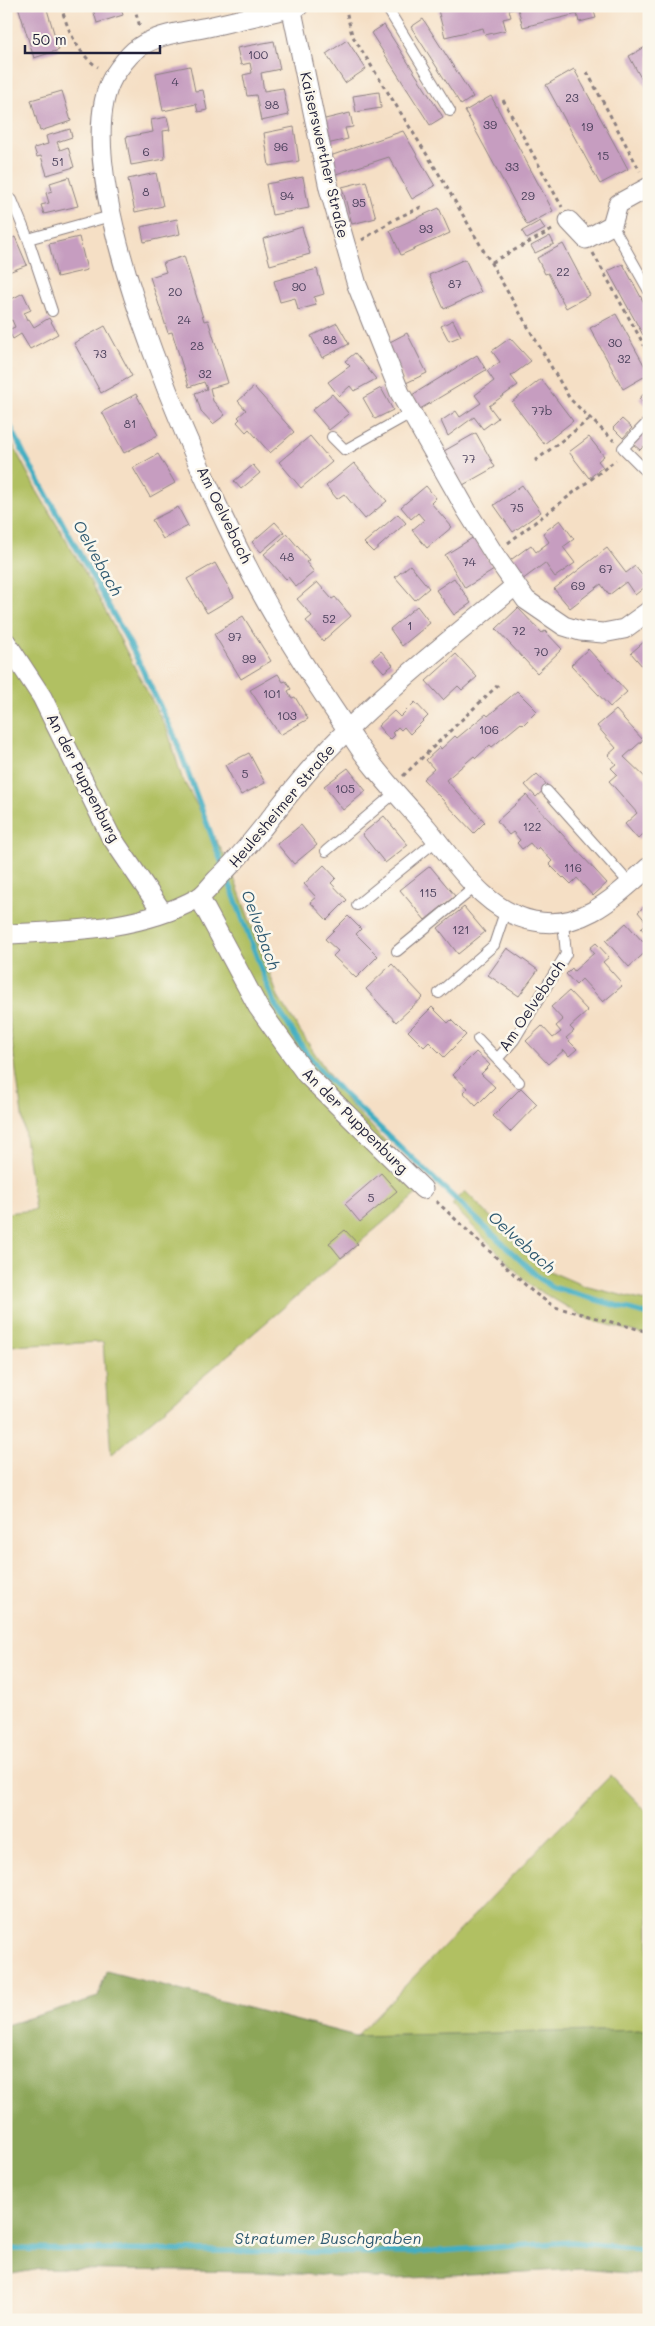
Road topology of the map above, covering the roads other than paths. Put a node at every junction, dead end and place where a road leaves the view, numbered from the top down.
1 (386, 6) edge
2 (294, 7) edge
3 (450, 111) dead end
4 (649, 187) edge
5 (12, 200) dead end
6 (111, 216) junction
7 (570, 221) road end
8 (612, 225) junction
9 (28, 239) junction
10 (649, 291) edge
11 (52, 312) dead end
12 (411, 413) junction
13 (649, 421) edge
14 (332, 436) dead end
15 (649, 474) edge
16 (515, 586) junction
17 (649, 611) edge
18 (6, 642) edge
19 (348, 730) junction
20 (394, 789) junction
21 (547, 791) dead end
22 (437, 840) junction
23 (326, 851) dead end
24 (649, 867) edge
25 (630, 884) junction
26 (475, 886) junction
27 (199, 897) junction
28 (357, 905) dead end
29 (505, 912) junction
30 (163, 913) junction
31 (563, 922) junction
32 (6, 934) edge
33 (397, 951) dead end
34 (439, 993) dead end
35 (478, 1039) dead end
36 (496, 1059) junction
37 (519, 1082) dead end
38 (423, 1189) road end

1 - 3 lane
2 - 6 street, Am Oelvebach
2 - 12 street, Kaiserswerther Straße
4 - 8 street
5 - 9 lane
6 - 9 lane
6 - 19 street, Am Oelvebach
7 - 8 street
8 - 10 lane
9 - 11 lane
12 - 14 lane
12 - 16 street, Kaiserswerther Straße
13 - 15 lane
16 - 17 street, Kaiserswerther Straße
16 - 19 street, Heulesheimer Straße
18 - 30 street, An der Puppenburg
19 - 20 street, Am Oelvebach
19 - 27 street, Heulesheimer Straße
20 - 22 street, Am Oelvebach
20 - 23 lane
21 - 25 lane
22 - 26 street, Am Oelvebach
22 - 28 lane
24 - 25 street, Am Oelvebach
25 - 31 street, Am Oelvebach
26 - 29 street, Am Oelvebach
26 - 33 lane
27 - 30 street, Heulesheimer Straße
27 - 38 street, An der Puppenburg
29 - 31 street, Am Oelvebach
29 - 34 lane
30 - 32 street, Heulesheimer Straße
31 - 36 lane, Am Oelvebach
35 - 36 lane, Am Oelvebach
36 - 37 lane, Am Oelvebach

